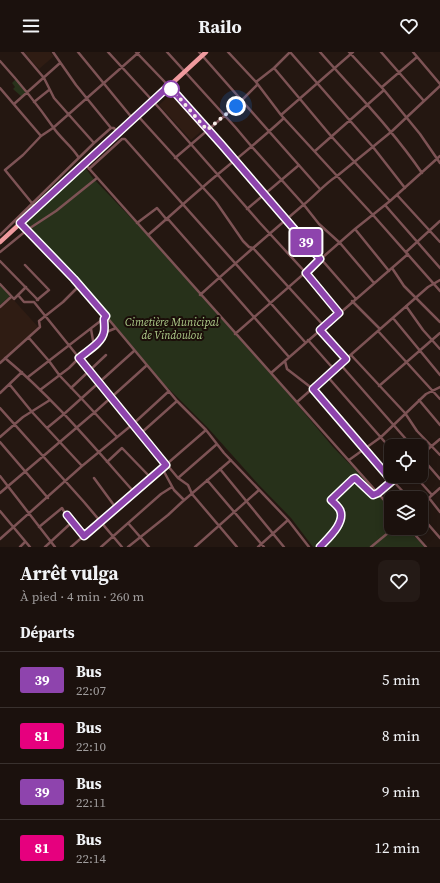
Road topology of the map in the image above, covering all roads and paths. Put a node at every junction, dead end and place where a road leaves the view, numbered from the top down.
1 (22, 52) edge
2 (53, 52) edge
3 (78, 52) edge
4 (108, 52) edge
5 (167, 52) edge
6 (228, 52) edge
7 (290, 52) edge
8 (320, 52) edge
9 (381, 52) edge
10 (413, 52) edge
11 (138, 53) edge
12 (202, 53) edge
13 (351, 53) edge
14 (417, 57) junction
15 (0, 61) edge
16 (60, 63) junction
17 (122, 68) junction
18 (274, 68) junction
19 (335, 69) junction
20 (185, 71) junction
21 (399, 72) junction
22 (44, 78) junction
23 (104, 82) junction
24 (318, 83) junction
25 (257, 84) junction
26 (440, 85) edge
27 (169, 86) junction
28 (382, 87) junction
29 (0, 88) edge
30 (49, 90) junction
31 (384, 90) junction
32 (27, 92) junction
33 (87, 97) junction
34 (300, 99) junction
35 (241, 100) junction
36 (424, 101) junction
37 (34, 102) junction
38 (152, 102) junction
39 (14, 104) junction
40 (368, 105) junction
41 (69, 114) junction
42 (138, 115) junction
43 (225, 115) junction
44 (281, 115) junction
45 (406, 117) junction
46 (284, 118) junction
47 (134, 119) junction
48 (350, 120) junction
49 (53, 128) junction
50 (111, 128) junction
51 (207, 130) junction
52 (269, 132) junction
53 (391, 132) junction
54 (117, 134) junction
55 (42, 136) junction
56 (331, 136) junction
57 (94, 143) junction
58 (190, 145) junction
59 (373, 147) junction
60 (252, 148) junction
61 (315, 151) junction
62 (440, 156) edge
63 (79, 158) junction
64 (175, 158) junction
65 (437, 158) junction
66 (236, 161) junction
67 (355, 162) junction
68 (440, 163) edge
69 (84, 164) junction
70 (299, 165) junction
71 (90, 169) junction
72 (422, 173) junction
73 (218, 175) junction
74 (337, 176) junction
75 (97, 178) junction
76 (282, 180) junction
77 (202, 188) junction
78 (405, 188) junction
79 (320, 189) junction
80 (264, 195) junction
81 (397, 195) junction
82 (390, 201) junction
83 (32, 203) junction
84 (304, 205) junction
85 (385, 205) junction
86 (184, 206) junction
87 (37, 208) junction
88 (247, 209) junction
89 (373, 215) junction
90 (168, 219) junction
91 (286, 219) junction
92 (440, 221) edge
93 (20, 223) junction
94 (138, 223) junction
95 (355, 228) junction
96 (26, 230) junction
97 (429, 231) junction
98 (270, 234) junction
99 (0, 235) edge
100 (148, 235) junction
101 (0, 242) edge
102 (417, 242) junction
103 (440, 242) edge
104 (340, 243) junction
105 (254, 248) junction
106 (0, 252) edge
107 (407, 253) junction
108 (320, 259) junction
109 (0, 261) edge
110 (235, 264) junction
111 (25, 265) dead end
112 (392, 268) junction
113 (440, 268) edge
114 (389, 271) junction
115 (306, 273) junction
116 (219, 278) junction
117 (440, 280) edge
118 (374, 283) junction
119 (0, 284) edge
120 (434, 284) junction
121 (80, 285) junction
122 (26, 287) junction
123 (289, 288) junction
124 (440, 291) edge
125 (18, 295) junction
126 (200, 295) junction
127 (11, 297) junction
128 (416, 298) junction
129 (356, 299) junction
130 (38, 300) junction
131 (352, 301) junction
132 (34, 302) junction
133 (270, 303) junction
134 (406, 306) junction
135 (0, 307) edge
136 (339, 313) junction
137 (44, 316) junction
138 (255, 317) junction
139 (105, 318) junction
140 (393, 318) junction
141 (440, 322) edge
142 (324, 326) junction
143 (116, 328) junction
144 (92, 329) junction
145 (320, 330) junction
146 (379, 330) junction
147 (104, 333) junction
148 (440, 333) edge
149 (235, 334) junction
150 (29, 338) junction
151 (308, 340) junction
152 (433, 340) junction
153 (305, 342) junction
154 (69, 346) junction
155 (94, 346) junction
156 (440, 348) edge
157 (134, 351) junction
158 (420, 351) junction
159 (106, 355) dead end
160 (351, 355) junction
161 (289, 357) junction
162 (6, 358) junction
163 (79, 358) junction
164 (346, 359) junction
165 (49, 361) junction
166 (285, 361) junction
167 (0, 363) edge
168 (406, 363) junction
169 (340, 364) junction
170 (146, 366) junction
171 (335, 369) junction
172 (89, 370) junction
173 (22, 372) junction
174 (271, 373) junction
175 (440, 375) edge
176 (60, 376) junction
177 (327, 376) junction
178 (28, 378) junction
179 (98, 382) junction
180 (10, 385) junction
181 (379, 386) junction
182 (440, 387) edge
183 (71, 388) junction
184 (313, 389) junction
185 (40, 390) junction
186 (433, 391) junction
187 (169, 392) junction
188 (0, 393) edge
189 (81, 398) junction
190 (111, 398) junction
191 (440, 399) edge
192 (50, 400) junction
193 (419, 400) junction
194 (177, 401) junction
195 (297, 402) junction
196 (0, 408) edge
197 (32, 412) junction
198 (95, 412) junction
199 (405, 413) junction
200 (64, 414) junction
201 (133, 424) junction
202 (394, 424) junction
203 (13, 425) junction
204 (440, 425) edge
205 (77, 426) junction
206 (47, 428) junction
207 (206, 430) junction
208 (140, 434) junction
209 (0, 437) edge
210 (118, 437) junction
211 (381, 437) junction
212 (406, 439) edge
213 (440, 439) edge
214 (60, 441) junction
215 (384, 441) edge
216 (0, 442) edge
217 (217, 444) junction
218 (433, 446) junction
219 (365, 450) junction
220 (428, 450) edge
221 (99, 453) junction
222 (440, 455) edge
223 (42, 456) junction
224 (231, 460) junction
225 (349, 460) junction
226 (107, 462) junction
227 (428, 464) edge
228 (166, 465) junction
229 (82, 466) junction
230 (162, 468) junction
231 (220, 469) junction
232 (25, 471) junction
233 (384, 472) edge
234 (0, 476) edge
235 (94, 478) dead end
236 (151, 478) junction
237 (178, 478) junction
238 (440, 479) edge
239 (207, 480) junction
240 (65, 482) junction
241 (390, 483) edge
242 (394, 483) edge
243 (421, 483) edge
244 (8, 486) junction
245 (172, 487) junction
246 (440, 488) edge
247 (259, 490) junction
248 (402, 491) edge
249 (134, 492) junction
250 (0, 493) edge
251 (378, 493) junction
252 (192, 494) junction
253 (432, 495) junction
254 (48, 498) junction
255 (428, 498) joint
256 (184, 500) junction
257 (384, 500) edge
258 (247, 501) junction
259 (116, 508) junction
260 (0, 511) edge
261 (234, 512) junction
262 (440, 512) edge
263 (29, 513) junction
264 (288, 520) junction
265 (101, 522) junction
266 (72, 523) junction
267 (128, 523) junction
268 (428, 524) edge
269 (219, 526) junction
270 (13, 527) junction
271 (39, 527) junction
272 (272, 533) junction
273 (386, 535) edge
274 (415, 535) edge
275 (84, 536) junction
276 (113, 536) junction
277 (140, 537) junction
278 (440, 538) edge
279 (0, 539) edge
280 (26, 542) junction
281 (51, 542) junction
282 (263, 546) edge
283 (20, 547) edge
284 (30, 547) edge
285 (45, 547) edge
286 (55, 547) edge
287 (72, 547) edge
288 (101, 547) edge
289 (122, 547) edge
290 (128, 547) edge
291 (149, 547) edge
292 (195, 547) edge
293 (237, 547) edge
294 (258, 547) edge
295 (284, 547) edge
296 (309, 547) edge
297 (320, 547) edge
298 (372, 547) edge
299 (426, 547) edge

1 - 22 street
2 - 16 street
3 - 23 street
4 - 17 street
5 - 20 street
6 - 25 street
7 - 18 street
7 - 24 street
8 - 19 street
9 - 21 street
10 - 14 street
11 - 17 street
11 - 27 street
12 - 20 highway
12 - 35 street
13 - 19 street
13 - 28 street
14 - 21 street
14 - 26 street
15 - 32 street
16 - 22 street
16 - 33 street
17 - 23 street
17 - 38 street
18 - 25 street
18 - 34 street
19 - 24 street
19 - 40 street
20 - 27 highway
20 - 43 street
21 - 28 street
21 - 36 street
22 - 30 street
22 - 32 street
23 - 33 street
23 - 47 street
24 - 34 street
24 - 48 street
25 - 35 street
25 - 44 street
26 - 36 street
27 - 38 highway
27 - 51 street
28 - 31 street
29 - 39 street
30 - 37 street
30 - 41 street
31 - 40 street
31 - 45 street
32 - 37 street
32 - 39 street
33 - 41 street
33 - 50 street
34 - 44 street
34 - 56 street
35 - 43 street
35 - 52 street
36 - 45 street
37 - 49 street
38 - 42 highway
38 - 58 street
39 - 55 street
40 - 48 street
40 - 53 street
41 - 49 street
41 - 57 street
42 - 47 highway
42 - 64 street
43 - 51 street
43 - 60 street
44 - 46 street
45 - 53 street
45 - 65 street
46 - 52 street
46 - 61 street
47 - 54 highway
48 - 56 street
48 - 59 street
49 - 55 street
49 - 63 street
50 - 54 street
50 - 57 street
51 - 58 street
51 - 66 street
52 - 60 street
52 - 70 street
53 - 59 street
53 - 72 street
54 - 69 highway
55 - 83 street
56 - 61 street
56 - 67 street
57 - 63 street
58 - 64 street
58 - 73 street
59 - 67 street
59 - 78 street
60 - 66 street
60 - 76 street
61 - 74 street
62 - 65 street
63 - 83 street
64 - 77 street
65 - 68 street
65 - 72 street
66 - 73 street
66 - 80 street
67 - 74 street
67 - 82 street
69 - 71 street
69 - 87 highway
70 - 76 street
70 - 79 street
71 - 75 street
71 - 86 street
72 - 78 street
73 - 77 street
73 - 88 street
74 - 79 street
74 - 89 street
75 - 94 street
75 - 96 street
76 - 80 street
76 - 84 street
77 - 86 street
77 - 105 street
78 - 81 street
79 - 84 street
80 - 88 street
80 - 91 street
81 - 82 street
81 - 97 street
82 - 85 street
83 - 87 street
83 - 99 street
84 - 91 street
84 - 104 street
85 - 89 street
85 - 102 street
86 - 90 street
86 - 110 street
87 - 93 highway
88 - 98 street
89 - 95 street
89 - 107 street
90 - 94 street
90 - 100 street
90 - 116 street
91 - 98 street
91 - 108 street
92 - 97 street
93 - 96 street
93 - 101 highway
94 - 100 street
95 - 104 street
95 - 114 street
96 - 106 street
96 - 121 street
97 - 102 street
97 - 103 street
98 - 105 street
98 - 115 street
100 - 126 street
102 - 107 street
102 - 113 street
104 - 108 street
104 - 118 street
105 - 110 street
105 - 123 street
107 - 112 street
107 - 120 street
108 - 115 street
108 - 129 street
109 - 122 street
110 - 116 street
110 - 133 street
111 - 130 street
112 - 114 street
112 - 128 street
114 - 118 street
115 - 123 street
115 - 136 street
116 - 126 street
116 - 138 street
117 - 120 street
118 - 129 street
119 - 127 street
120 - 124 street
120 - 128 street
121 - 137 street
121 - 139 street
122 - 125 street
122 - 130 street
123 - 133 street
123 - 142 street
125 - 127 street
125 - 132 street
126 - 149 street
127 - 135 street
128 - 134 street
128 - 141 street
129 - 131 street
130 - 132 street
131 - 136 street
131 - 146 street
132 - 137 street
133 - 138 street
133 - 153 street
134 - 140 street
134 - 152 street
136 - 142 street
137 - 150 street
137 - 154 street
138 - 149 street
138 - 161 street
139 - 143 street
139 - 144 street
139 - 147 street
140 - 146 street
140 - 158 street
142 - 145 street
143 - 147 street
143 - 157 street
144 - 154 street
144 - 155 street
145 - 151 street
145 - 164 street
146 - 160 street
146 - 168 street
147 - 155 street
148 - 152 street
149 - 174 street
150 - 162 street
150 - 165 street
151 - 153 street
151 - 171 street
152 - 156 street
152 - 158 street
153 - 161 street
154 - 163 street
154 - 165 street
155 - 163 street
157 - 170 street
157 - 179 street
158 - 168 street
158 - 175 street
159 - 172 street
160 - 164 street
160 - 181 street
161 - 166 street
162 - 167 street
162 - 173 street
163 - 172 street
163 - 176 street
164 - 169 street
165 - 176 street
165 - 178 street
166 - 174 street
166 - 184 street
168 - 181 street
168 - 186 street
169 - 171 street
169 - 202 street
170 - 187 street
170 - 190 street
171 - 177 street
172 - 179 street
172 - 183 street
173 - 178 street
173 - 180 street
174 - 195 street
176 - 183 street
176 - 185 street
177 - 184 street
177 - 211 street
178 - 185 street
179 - 189 street
179 - 190 street
180 - 188 street
180 - 197 street
181 - 199 street
182 - 186 street
183 - 189 street
184 - 195 street
184 - 219 street
185 - 192 street
186 - 191 street
186 - 193 street
187 - 194 street
187 - 201 street
189 - 198 street
189 - 200 street
190 - 198 street
190 - 201 street
192 - 197 street
192 - 200 street
193 - 199 street
193 - 204 street
194 - 207 street
194 - 208 street
195 - 225 street
196 - 203 street
197 - 203 street
197 - 206 street
198 - 205 street
198 - 210 street
199 - 202 street
199 - 218 street
200 - 205 street
200 - 206 street
201 - 208 street
201 - 210 street
202 - 211 street
202 - 212 street
203 - 209 street
203 - 223 street
205 - 214 street
205 - 221 street
206 - 214 street
207 - 217 street
207 - 228 street
208 - 228 street
210 - 221 street
211 - 215 street
211 - 219 street
213 - 218 street
214 - 223 street
214 - 229 street
216 - 232 street
217 - 224 street
217 - 237 street
218 - 220 street
218 - 222 street
219 - 225 street
219 - 233 street
221 - 226 street
221 - 229 street
223 - 232 street
223 - 240 street
224 - 231 street
224 - 247 street
225 - 251 street
226 - 236 street
226 - 249 street
227 - 238 street
228 - 230 street
228 - 237 street
229 - 240 street
230 - 236 street
230 - 245 street
231 - 239 street
231 - 258 street
232 - 244 street
232 - 254 street
234 - 244 street
235 - 259 street
236 - 249 street
237 - 252 street
239 - 252 street
239 - 261 street
240 - 254 street
240 - 265 street
241 - 251 street
242 - 248 street
243 - 253 street
244 - 250 street
244 - 263 street
245 - 256 street
245 - 267 street
246 - 253 street
247 - 258 street
247 - 264 street
249 - 259 street
251 - 257 street
251 - 297 street
252 - 256 street
252 - 269 street
253 - 255 street
254 - 263 street
255 - 262 street
256 - 277 street
258 - 261 street
258 - 272 street
259 - 265 street
260 - 270 street
261 - 269 street
261 - 282 street
263 - 270 street
263 - 271 street
264 - 272 street
264 - 296 street
265 - 275 street
265 - 276 street
266 - 271 street
266 - 275 street
266 - 281 street
267 - 276 street
267 - 277 street
268 - 278 street
269 - 292 street
269 - 293 street
270 - 279 street
270 - 280 street
271 - 281 street
272 - 282 street
272 - 295 street
273 - 298 street
274 - 299 street
275 - 287 street
276 - 288 street
276 - 289 street
277 - 290 street
277 - 291 street
280 - 283 street
280 - 284 street
281 - 285 street
281 - 286 street
282 - 294 street

